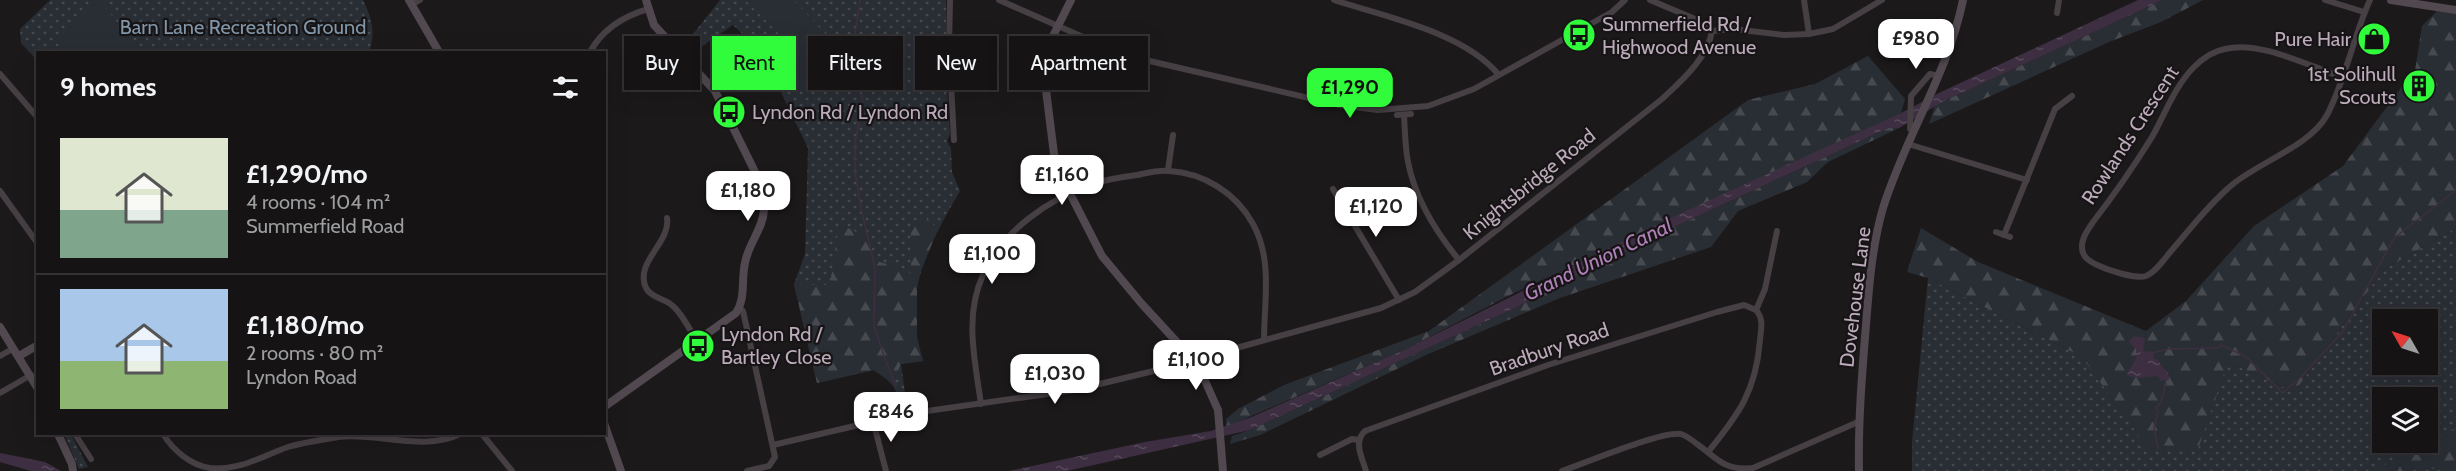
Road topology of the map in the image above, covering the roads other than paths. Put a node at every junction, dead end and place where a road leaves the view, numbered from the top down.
1 (420, 0) edge
2 (950, 0) edge
3 (999, 0) edge
4 (1071, 0) edge
5 (1334, 0) edge
6 (1623, 0) edge
7 (1650, 0) edge
8 (1804, 0) edge
9 (1882, 0) edge
10 (1963, 0) edge
11 (2325, 0) edge
12 (2370, 0) edge
13 (2393, 0) edge
14 (2059, 2) edge
15 (2419, 2) edge
16 (410, 3) edge
17 (647, 4) edge
18 (2068, 6) dead end
19 (2456, 10) edge
20 (2364, 12) junction
21 (2057, 13) dead end
22 (1057, 25) junction
23 (1713, 31) junction
24 (1809, 34) junction
25 (438, 51) edge
26 (591, 51) edge
27 (0, 74) edge
28 (1498, 74) junction
29 (1940, 76) junction
30 (2342, 77) junction
31 (3, 82) edge
32 (2072, 96) dead end
33 (1404, 115) dead end
34 (36, 116) edge
35 (1913, 132) junction
36 (1173, 135) dead end
37 (954, 140) dead end
38 (1908, 144) junction
39 (1168, 170) junction
40 (2027, 180) junction
41 (1332, 189) dead end
42 (0, 191) edge
43 (1070, 194) junction
44 (667, 218) dead end
45 (1777, 231) dead end
46 (1996, 232) dead end
47 (36, 241) edge
48 (1459, 260) junction
49 (1399, 300) junction
50 (739, 307) junction
51 (1756, 310) junction
52 (0, 327) edge
53 (1264, 340) junction
54 (697, 341) junction
55 (36, 346) edge
56 (14, 348) junction
57 (1185, 354) junction
58 (0, 356) edge
59 (19, 356) junction
60 (1198, 365) junction
61 (31, 375) junction
62 (36, 385) edge
63 (0, 393) edge
64 (981, 404) junction
65 (606, 406) edge
66 (873, 421) junction
67 (1857, 422) junction
68 (606, 429) edge
69 (58, 435) edge
70 (76, 435) edge
71 (164, 435) edge
72 (340, 435) edge
73 (416, 435) edge
74 (457, 435) edge
75 (483, 435) edge
76 (1358, 440) junction
77 (416, 441) junction
78 (774, 445) junction
79 (1708, 452) junction
80 (1320, 455) dead end
81 (92, 459) dead end
82 (73, 470) edge
83 (512, 471) edge
84 (621, 471) edge
85 (747, 471) edge
86 (886, 471) edge
87 (1223, 471) edge
88 (1366, 471) edge
89 (1562, 471) edge
90 (1859, 471) edge

1 - 16 street
2 - 37 street
3 - 22 street
4 - 22 street
5 - 28 street
6 - 28 street
7 - 23 street
8 - 24 street
9 - 24 street
10 - 29 street, Dovehouse Lane
11 - 20 street
12 - 20 street
13 - 15 street
14 - 18 street
14 - 21 street
15 - 19 street
16 - 25 street
17 - 26 street
17 - 50 street
20 - 30 street
22 - 28 street
22 - 43 street
23 - 24 street
23 - 48 street, Knightsbridge Road
27 - 31 street
29 - 35 street, Dovehouse Lane
29 - 35 street
30 - 30 street, Rowlands Crescent
31 - 34 street
32 - 40 street
33 - 48 street
35 - 38 street, Dovehouse Lane
36 - 39 street
38 - 40 street
38 - 67 street, Dovehouse Lane
39 - 43 street
39 - 53 street
40 - 46 street
41 - 49 street
42 - 47 street
43 - 57 street
43 - 64 street
44 - 54 street
45 - 51 street
48 - 49 street, Knightsbridge Road
49 - 53 street, Knightsbridge Road
50 - 54 street
50 - 78 street
51 - 76 street, Bradbury Road
51 - 79 street
52 - 56 street
53 - 60 street, Knightsbridge Road
54 - 65 street
55 - 59 street
56 - 58 street
56 - 59 street
57 - 60 street
57 - 64 street
59 - 61 street
60 - 87 street
61 - 62 street
61 - 63 street
64 - 66 street
66 - 78 street
66 - 86 street
67 - 79 street
67 - 90 street, Dovehouse Lane
68 - 84 street
69 - 82 street
70 - 81 street
71 - 72 street
72 - 77 street
73 - 77 street
74 - 77 street
75 - 83 street
76 - 80 street, Bradbury Road
76 - 88 street
78 - 85 street
79 - 89 street

